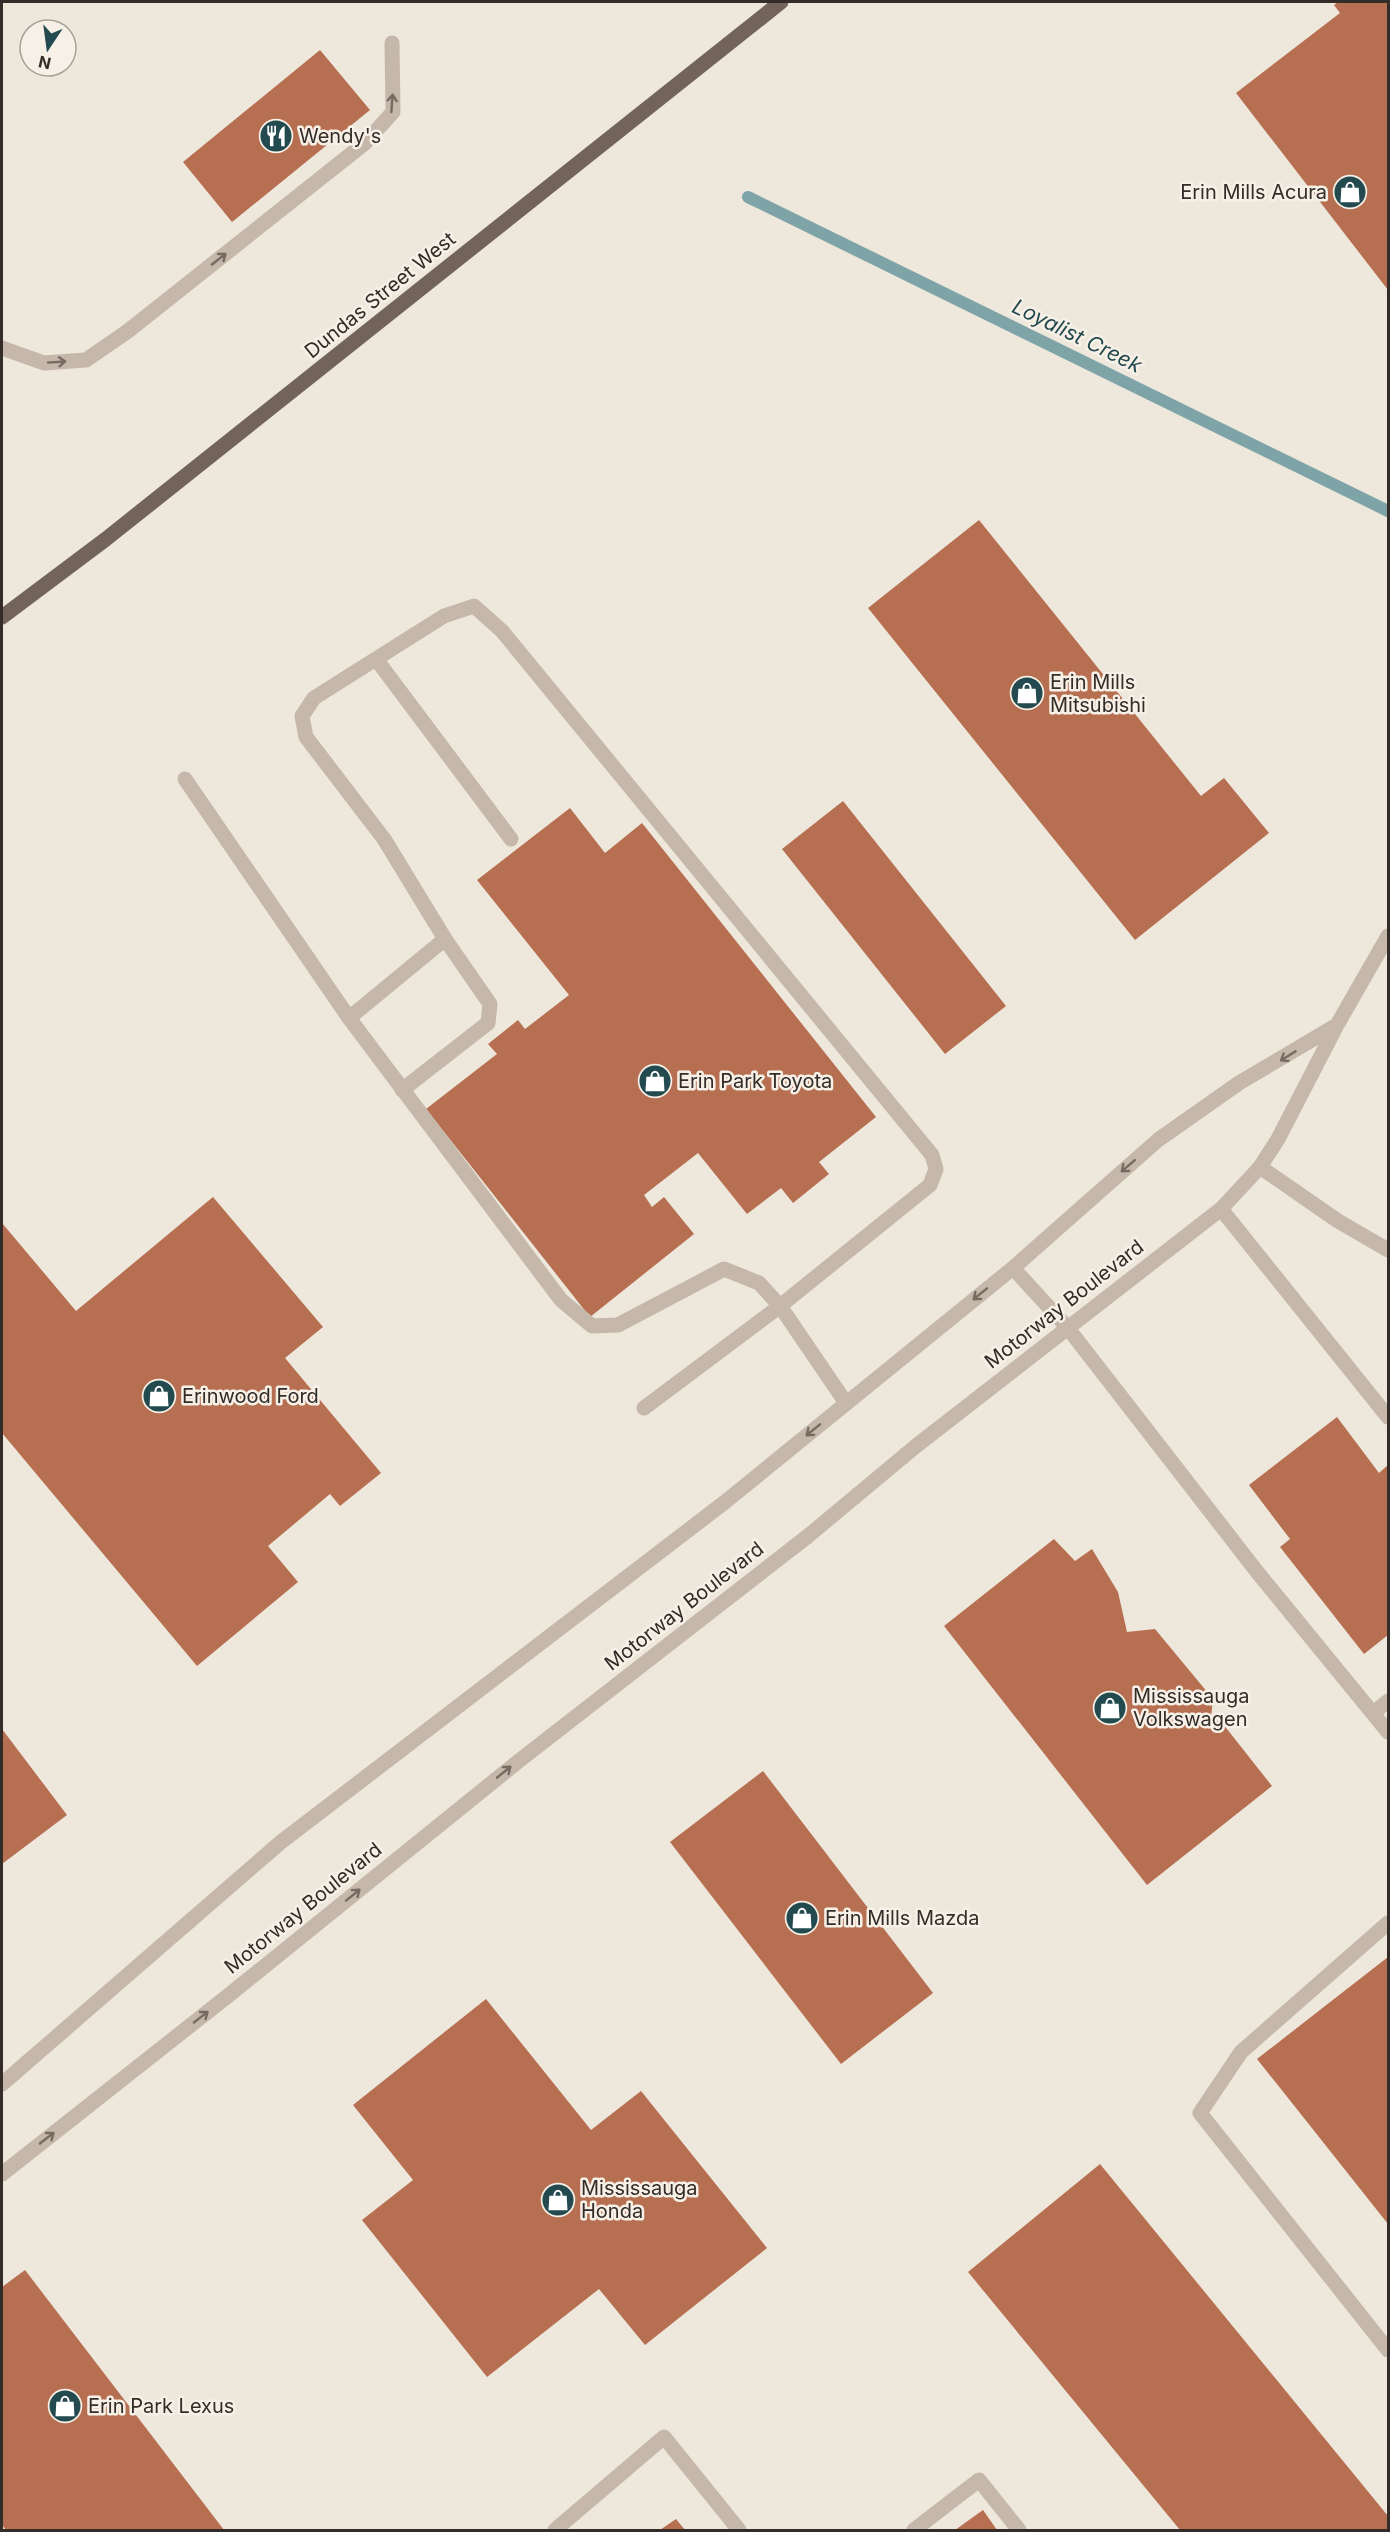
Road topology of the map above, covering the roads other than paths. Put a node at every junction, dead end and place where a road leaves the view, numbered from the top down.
1 (781, 2) edge
2 (392, 43) dead end
3 (2, 348) edge
4 (2, 617) edge
5 (376, 659) junction
6 (185, 779) dead end
7 (511, 839) dead end
8 (1389, 936) edge
9 (445, 939) junction
10 (349, 1018) junction
11 (1337, 1025) junction
12 (402, 1090) junction
13 (1260, 1167) junction
14 (1221, 1209) junction
15 (1389, 1250) edge
16 (1013, 1268) junction
17 (780, 1306) junction
18 (1067, 1327) junction
19 (846, 1402) junction
20 (644, 1408) dead end
21 (1389, 1417) edge
22 (1389, 1701) edge
23 (1373, 1713) junction
24 (1389, 1732) edge
25 (1389, 1923) edge
26 (2, 2084) edge
27 (2, 2174) edge
28 (1389, 2350) edge
29 (555, 2530) edge
30 (739, 2530) edge
31 (914, 2530) edge
32 (1019, 2530) edge

1 - 4 main road, Dundas Street West
3 -> 2 street
5 - 7 street
5 - 9 street
5 - 17 street
6 - 10 street
8 - 11 street, Motorway Boulevard
9 - 10 street
9 - 12 street
10 - 12 street
11 - 13 street, Motorway Boulevard
11 -> 16 street, Motorway Boulevard
12 - 17 street
13 - 14 street, Motorway Boulevard
13 - 15 street
14 - 18 street, Motorway Boulevard
14 - 21 street
16 - 18 street
16 -> 19 street, Motorway Boulevard
17 - 19 street
17 - 20 street
18 - 23 street
27 -> 18 street, Motorway Boulevard
19 -> 26 street, Motorway Boulevard
22 - 23 street
23 - 24 street
25 - 28 street
29 - 30 street
31 - 32 street

